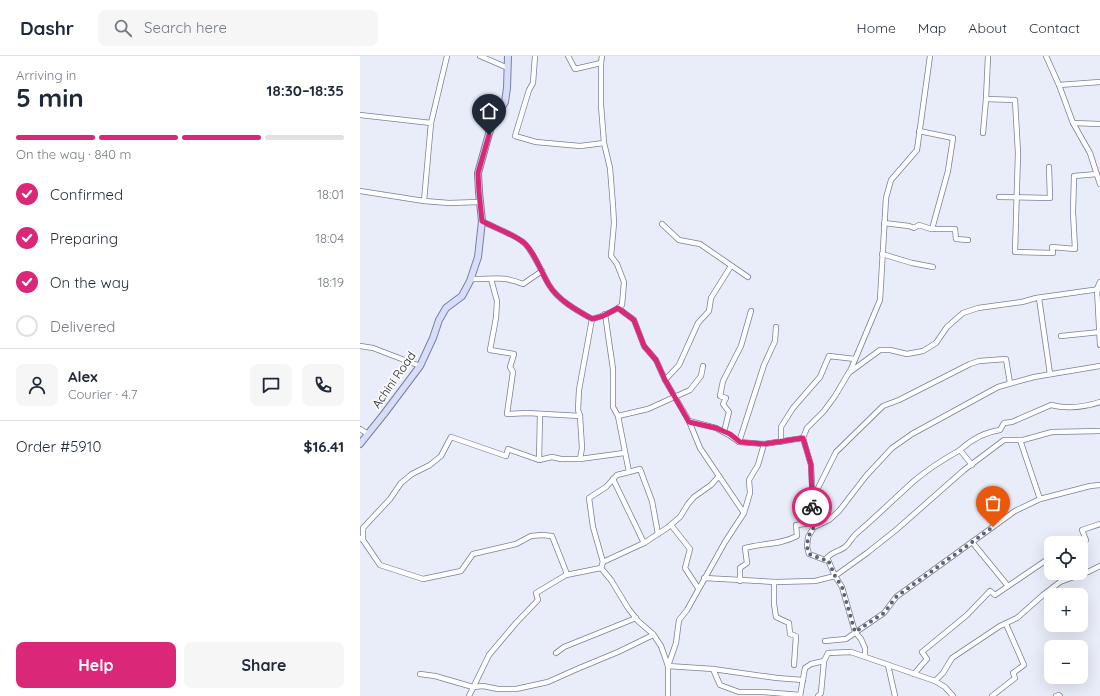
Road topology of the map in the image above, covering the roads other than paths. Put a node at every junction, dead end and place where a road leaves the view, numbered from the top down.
1 (447, 56) edge
2 (480, 56) edge
3 (508, 56) edge
4 (535, 56) edge
5 (568, 56) edge
6 (602, 56) edge
7 (930, 56) edge
8 (988, 56) edge
9 (1046, 56) edge
10 (601, 62) junction
11 (508, 68) junction
12 (1100, 82) edge
13 (1059, 85) junction
14 (986, 99) junction
15 (360, 114) edge
16 (431, 123) junction
17 (1073, 123) junction
18 (1100, 124) edge
19 (919, 132) junction
20 (983, 133) dead end
21 (604, 143) junction
22 (1049, 167) dead end
23 (1097, 174) junction
24 (1100, 184) edge
25 (360, 191) edge
26 (999, 198) dead end
27 (1016, 198) junction
28 (424, 201) junction
29 (480, 202) junction
30 (482, 221) junction
31 (884, 223) junction
32 (662, 224) dead end
33 (932, 229) junction
34 (968, 240) dead end
35 (882, 254) junction
36 (732, 266) junction
37 (933, 267) dead end
38 (542, 270) junction
39 (748, 277) dead end
40 (471, 279) junction
41 (491, 279) junction
42 (1100, 282) edge
43 (1099, 289) edge
44 (1039, 298) junction
45 (618, 308) junction
46 (751, 311) dead end
47 (605, 314) junction
48 (592, 319) junction
49 (1100, 319) edge
50 (776, 327) dead end
51 (1100, 330) edge
52 (1061, 336) dead end
53 (1100, 345) edge
54 (360, 346) edge
55 (855, 360) junction
56 (420, 366) junction
57 (703, 366) dead end
58 (1100, 366) edge
59 (849, 373) junction
60 (1050, 374) junction
61 (665, 380) junction
62 (1010, 384) junction
63 (675, 398) junction
64 (1100, 402) edge
65 (540, 414) junction
66 (580, 416) junction
67 (618, 416) junction
68 (689, 422) junction
69 (360, 429) edge
70 (1100, 431) edge
71 (724, 432) junction
72 (368, 434) junction
73 (803, 438) junction
74 (1020, 440) junction
75 (740, 442) junction
76 (781, 442) junction
77 (360, 444) edge
78 (764, 444) junction
79 (960, 450) junction
80 (624, 454) junction
81 (580, 459) junction
82 (539, 460) junction
83 (972, 464) junction
84 (629, 472) junction
85 (719, 476) junction
86 (613, 479) junction
87 (1100, 485) edge
88 (812, 495) junction
89 (1040, 499) junction
90 (744, 513) junction
91 (1100, 524) edge
92 (671, 525) junction
93 (813, 525) junction
94 (658, 534) junction
95 (1084, 536) edge
96 (362, 539) edge
97 (972, 542) junction
98 (644, 543) junction
99 (825, 560) junction
100 (603, 562) junction
101 (1044, 562) edge
102 (1100, 566) edge
103 (601, 568) junction
104 (567, 574) junction
105 (835, 576) junction
106 (704, 578) junction
107 (740, 581) junction
108 (774, 582) junction
109 (1008, 586) junction
110 (698, 588) junction
111 (636, 618) junction
112 (1006, 624) junction
113 (855, 632) junction
114 (654, 635) junction
115 (825, 641) dead end
116 (556, 653) dead end
117 (865, 656) junction
118 (824, 661) junction
119 (794, 665) dead end
120 (668, 666) junction
121 (888, 666) junction
122 (713, 669) junction
123 (420, 674) dead end
124 (914, 674) junction
125 (803, 680) junction
126 (935, 681) junction
127 (473, 687) junction
128 (469, 696) edge
129 (668, 696) edge
130 (800, 696) edge
131 (818, 696) edge
132 (895, 696) edge
133 (953, 696) edge
134 (992, 696) edge
135 (1056, 696) edge
136 (1060, 696) edge

1 - 16 street
2 - 11 street
3 - 11 main road, Achini Road
4 - 21 street
5 - 10 street
6 - 10 street
7 - 19 street
8 - 14 street
9 - 13 street
10 - 21 street
11 - 29 main road, Achini Road
12 - 13 street
13 - 17 street
14 - 20 street
14 - 27 street
15 - 16 street
16 - 28 street
17 - 18 street
17 - 23 street
19 - 31 street
19 - 33 street
21 - 45 street
22 - 27 street
23 - 24 street
23 - 27 street
25 - 28 street
26 - 27 street
28 - 29 street
29 - 30 main road, Achini Road
30 - 38 street
30 - 40 main road, Achini Road
31 - 33 street
31 - 35 street
32 - 36 street
33 - 34 street
35 - 37 street
35 - 55 street
36 - 39 street
36 - 61 street
38 - 41 street
38 - 48 street
40 - 41 street
40 - 56 main road, Achini Road
41 - 65 street
42 - 43 street
43 - 44 street
43 - 49 street
44 - 59 street
44 - 60 street
45 - 47 street
45 - 61 street
46 - 71 street
47 - 48 street
47 - 67 street
48 - 66 street
49 - 51 street
50 - 75 street
51 - 52 street
51 - 53 street
54 - 56 street
55 - 59 street
55 - 76 street
56 - 72 main road, Achini Road
57 - 63 street
58 - 60 street
59 - 73 street
60 - 62 street
61 - 63 street
62 - 88 street
62 - 93 street
63 - 67 street
63 - 68 street
64 - 79 street
65 - 66 street
65 - 82 street
66 - 81 street
67 - 80 street
68 - 71 street
68 - 85 street
69 - 72 street
70 - 74 street
71 - 75 street
72 - 77 main road, Achini Road
73 - 76 street
73 - 88 street
74 - 83 street
74 - 89 street
75 - 78 street
76 - 78 street
78 - 90 street
79 - 83 street
79 - 99 street
80 - 81 street
80 - 84 street
81 - 82 street
82 - 96 street
83 - 105 street
84 - 86 street
84 - 94 street
85 - 90 street
85 - 92 street
86 - 98 street
86 - 100 street
87 - 89 street
88 - 93 street
89 - 97 street
90 - 106 street
91 - 95 street
92 - 94 street
92 - 110 street
93 - 99 street
93 - 107 street
94 - 98 street
96 - 104 street
97 - 109 street
97 - 113 street
98 - 100 street
99 - 105 street
100 - 103 street
101 - 109 street
102 - 112 street
103 - 104 street
103 - 111 street
104 - 127 street
105 - 108 street
105 - 113 street
106 - 107 street
106 - 110 street
107 - 108 street
108 - 119 street
109 - 124 street
110 - 120 street
111 - 114 street
111 - 116 street
112 - 126 street
112 - 134 street
113 - 115 street
113 - 117 street
114 - 120 street
114 - 127 street
117 - 118 street
117 - 121 street
118 - 125 street
118 - 131 street
120 - 122 street
120 - 129 street
121 - 124 street
121 - 132 street
122 - 125 street
122 - 130 street
123 - 127 street
124 - 126 street
125 - 130 street
126 - 133 street
127 - 128 street
135 - 136 street

